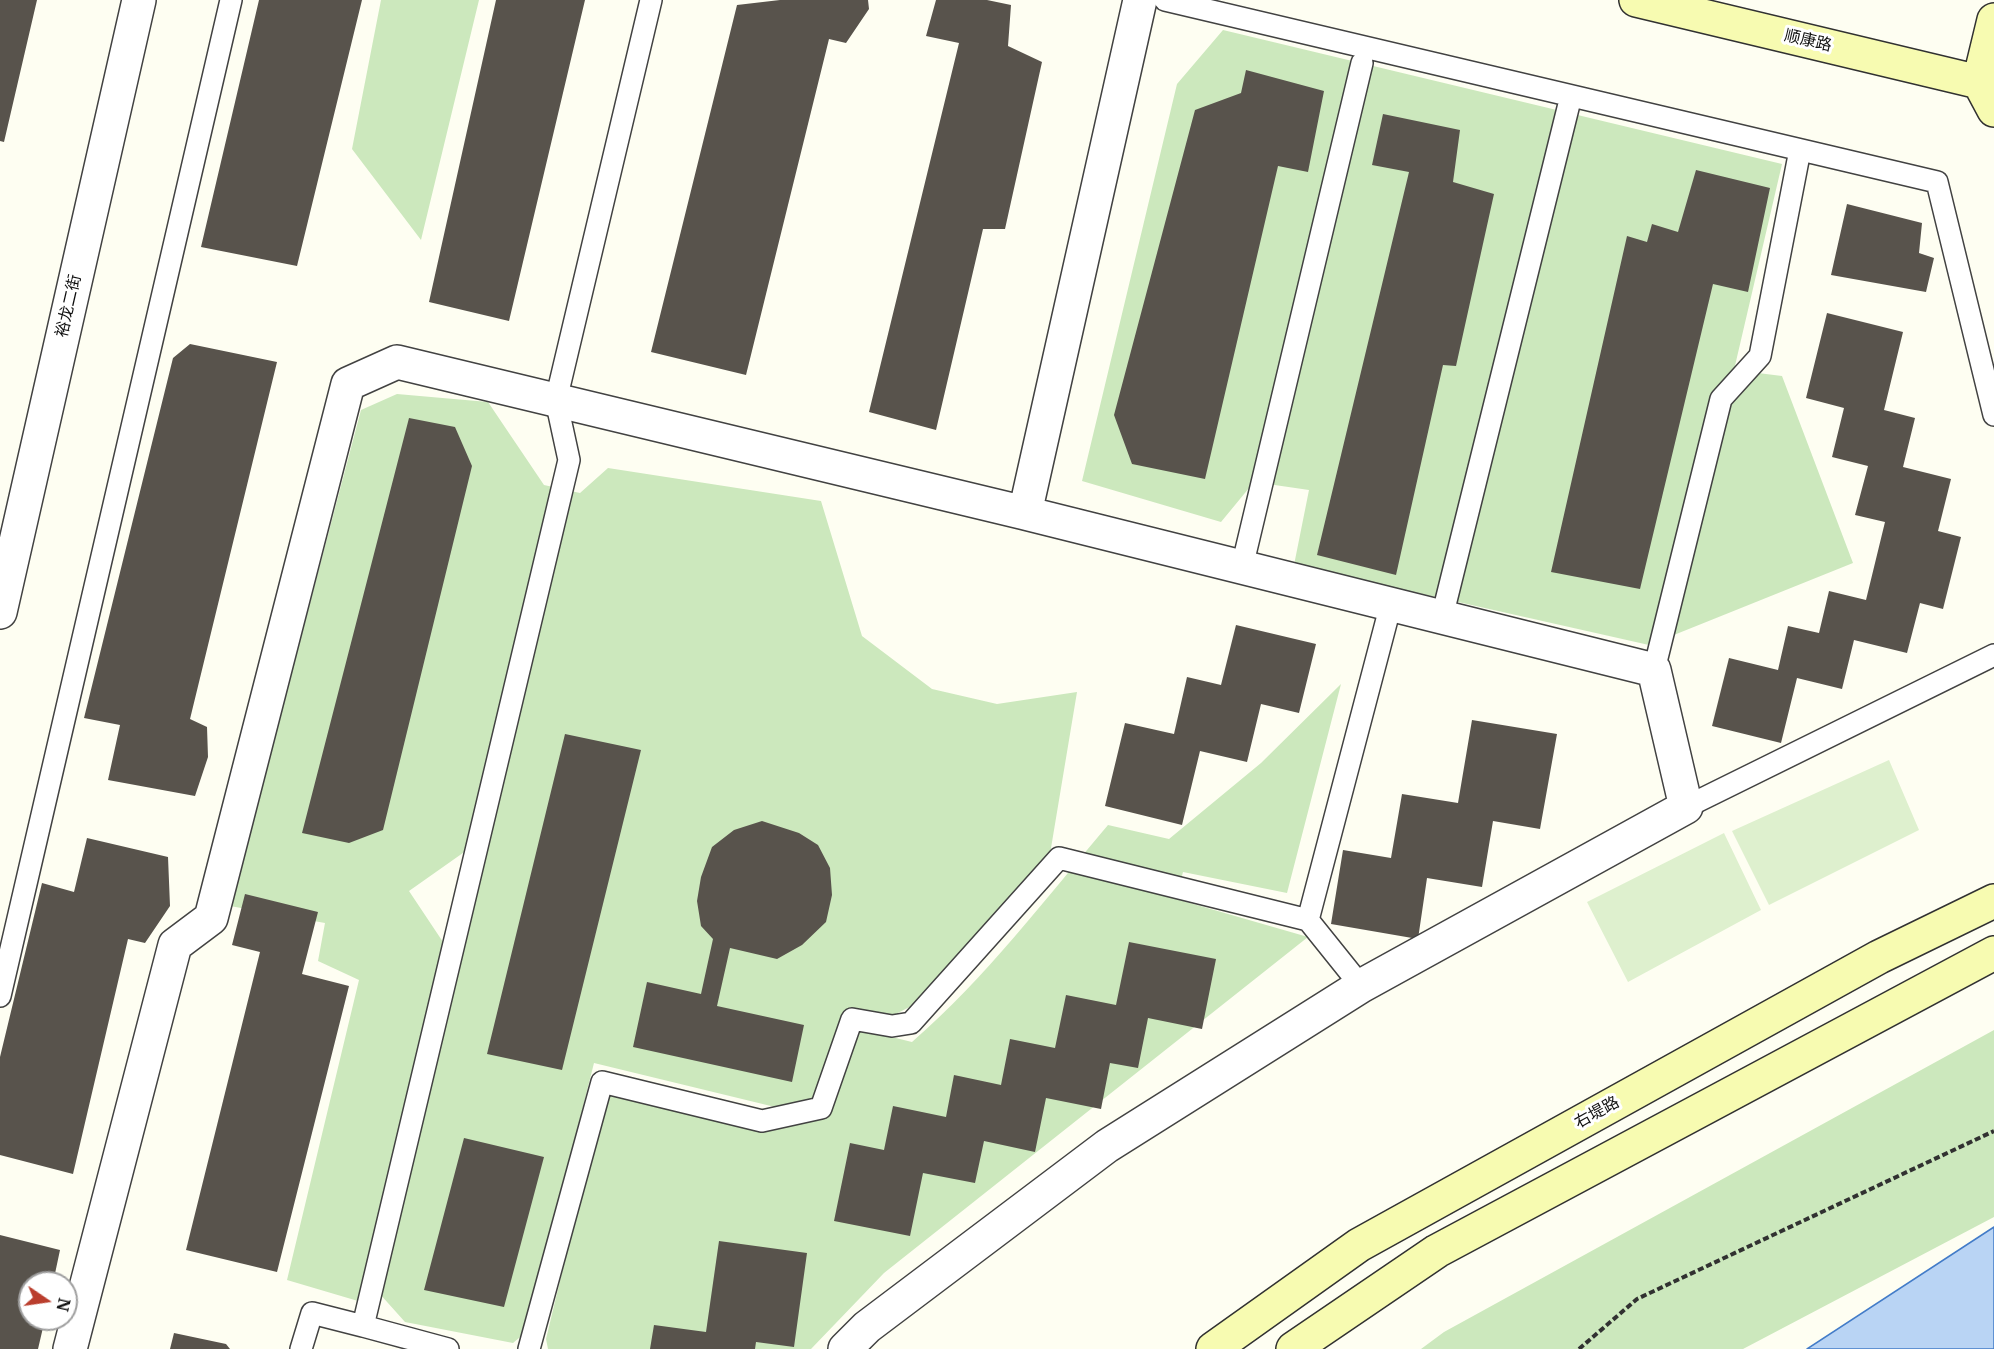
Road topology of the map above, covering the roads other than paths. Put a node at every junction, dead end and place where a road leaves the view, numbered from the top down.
1 (139, 0) edge
2 (231, 0) edge
3 (651, 0) edge
4 (1140, 0) edge
5 (1165, 0) edge
6 (1636, 0) edge
7 (1994, 20) edge
8 (1362, 63) dead end
9 (1979, 82) junction
10 (1571, 96) junction
11 (1994, 110) edge
12 (1800, 150) junction
13 (556, 400) junction
14 (1994, 415) edge
15 (1025, 513) junction
16 (1242, 567) junction
17 (1391, 604) junction
18 (0, 612) edge
19 (1442, 616) junction
20 (1994, 655) edge
21 (1654, 670) junction
22 (1686, 807) junction
23 (1994, 901) edge
24 (1308, 920) junction
25 (1994, 953) edge
26 (1361, 986) junction
27 (0, 996) edge
28 (363, 1326) junction
29 (70, 1349) edge
30 (301, 1349) edge
31 (448, 1349) edge
32 (529, 1349) edge
33 (845, 1349) edge
34 (1213, 1349) edge
35 (1293, 1349) edge

1 - 18 street, 裕龙二街
2 - 27 lane
3 - 13 lane
4 - 15 street
5 - 10 lane
6 - 9 main road, 顺康路
7 - 9 main road
8 - 16 lane
9 - 11 main road
10 - 12 lane
10 - 19 lane
12 - 14 lane
12 - 21 lane
13 - 15 street
13 - 28 lane
13 - 29 street
15 - 16 street
16 - 17 street
17 - 19 street
17 - 24 lane
19 - 21 street
20 - 22 lane
21 - 22 street
22 - 26 street
23 - 34 main road, 右堤路
24 - 26 lane
24 - 32 lane
25 - 35 main road
26 - 33 street
28 - 30 lane
28 - 31 lane

